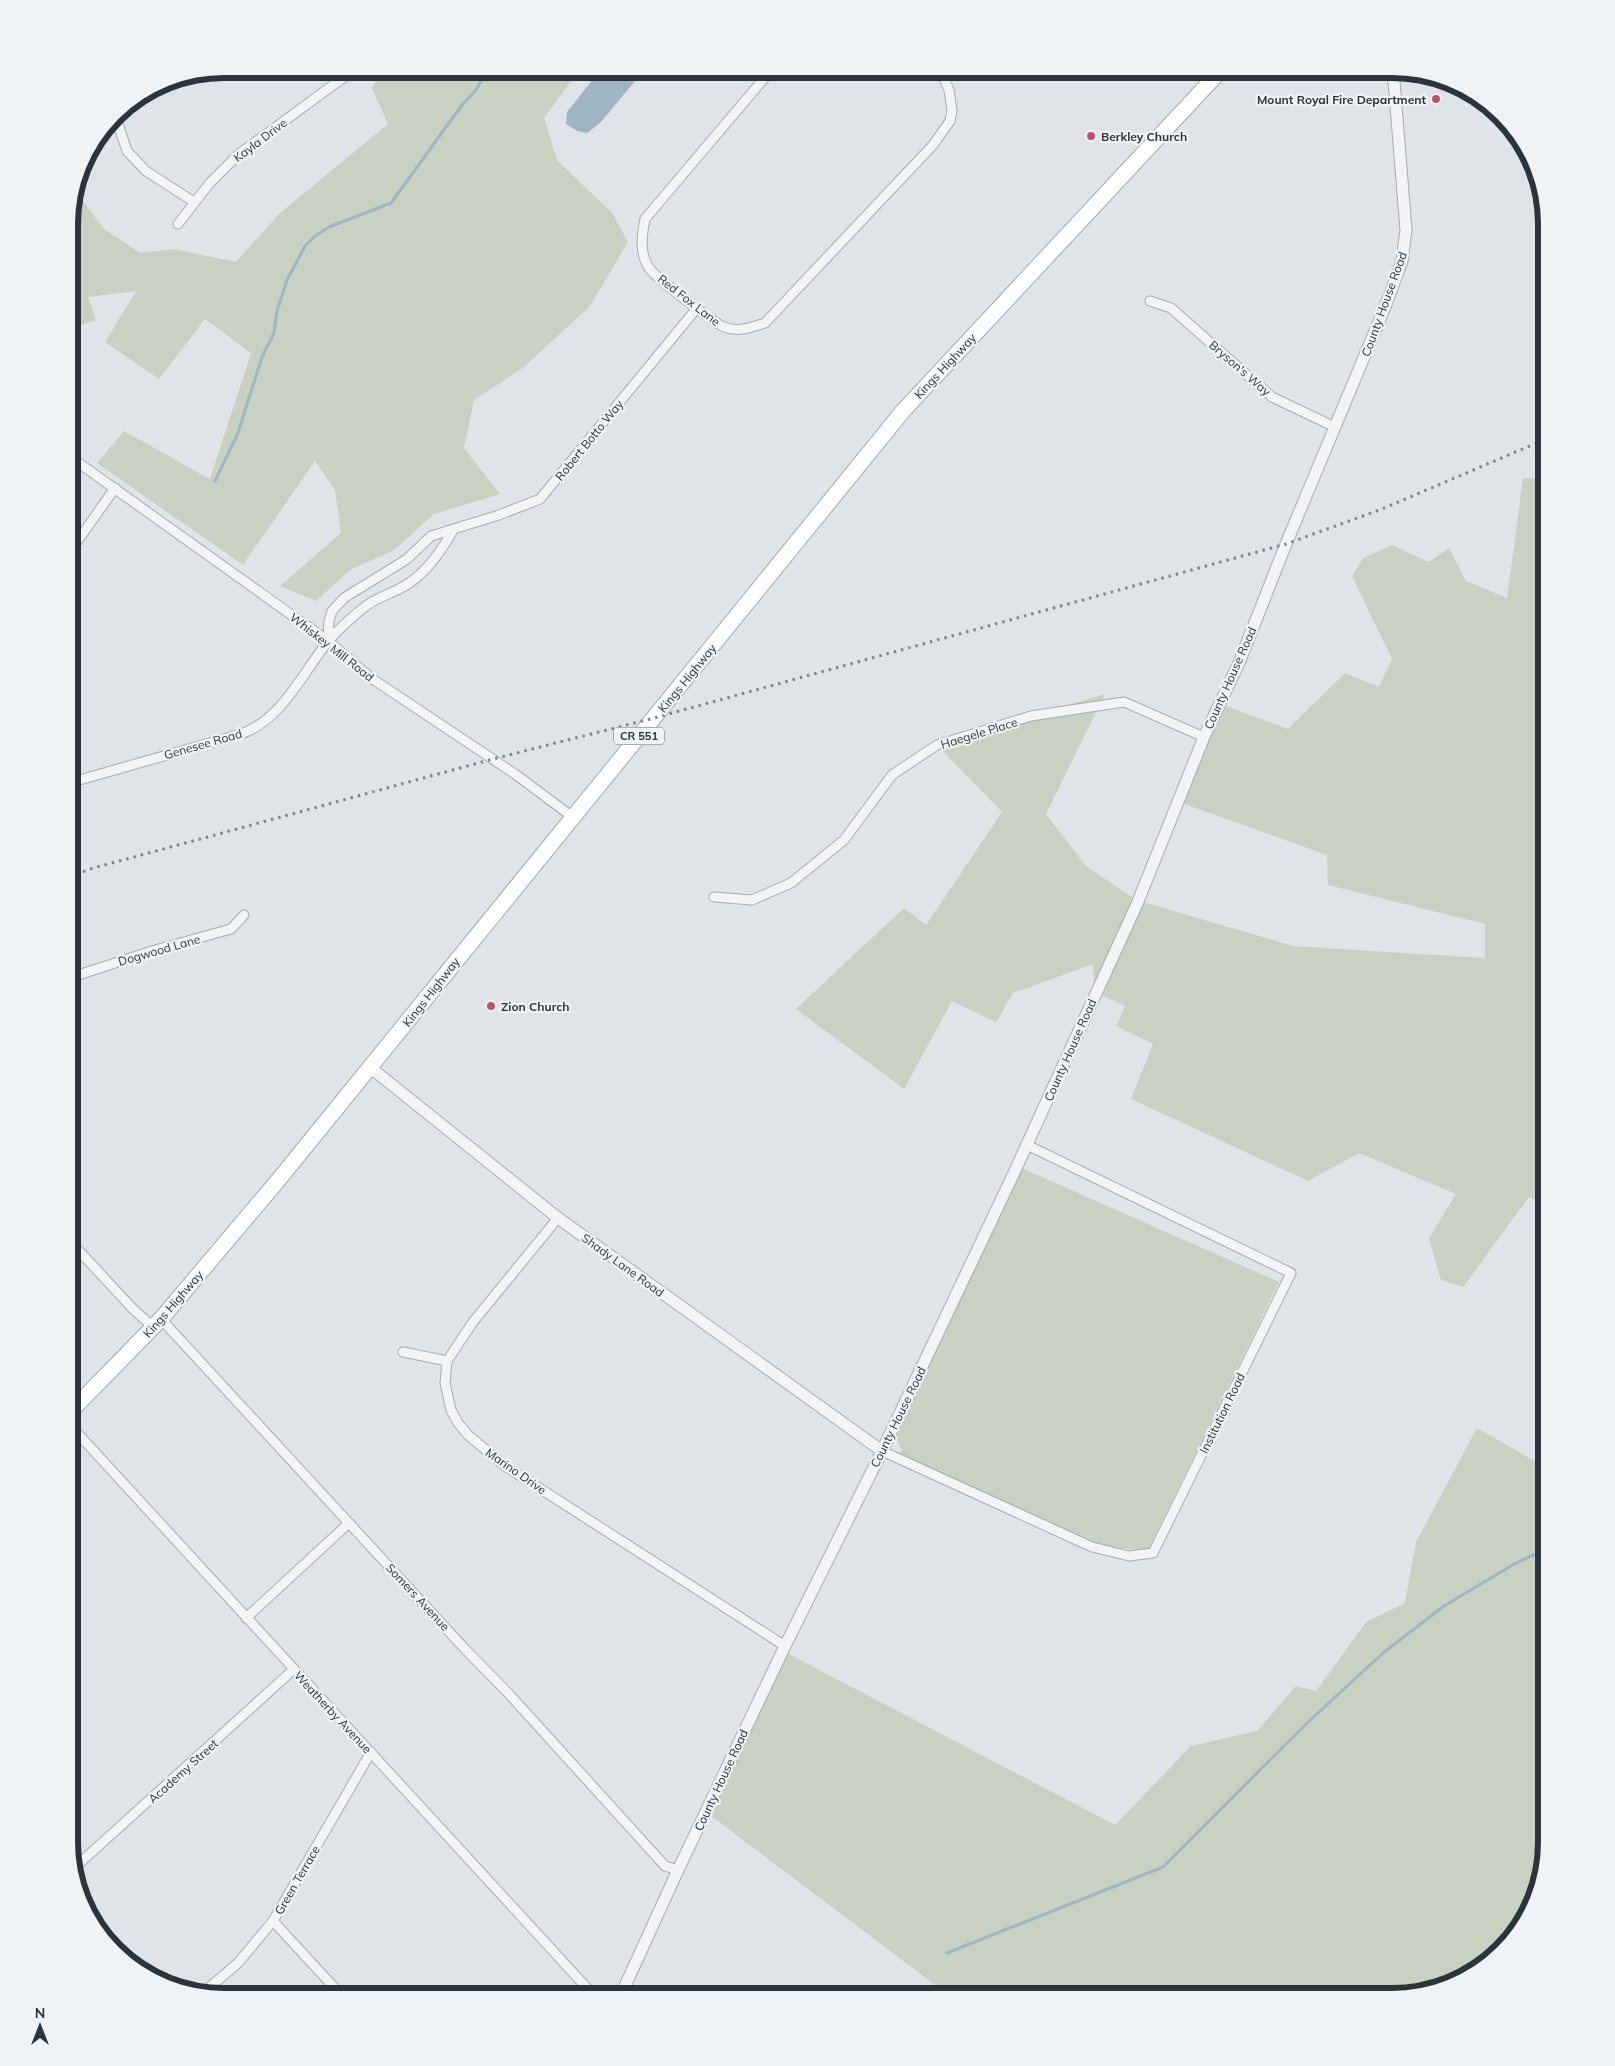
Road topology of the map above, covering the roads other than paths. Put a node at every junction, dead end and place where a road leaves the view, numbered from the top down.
1 (343, 78) edge
2 (764, 78) edge
3 (943, 78) edge
4 (1214, 78) edge
5 (1393, 78) edge
6 (118, 123) edge
7 (194, 202) junction
8 (178, 224) dead end
9 (1150, 301) dead end
10 (696, 308) junction
11 (1335, 427) junction
12 (78, 462) edge
13 (115, 488) junction
14 (453, 530) junction
15 (78, 540) edge
16 (328, 641) junction
17 (1204, 738) junction
18 (78, 779) edge
19 (574, 818) junction
20 (714, 897) dead end
21 (244, 915) dead end
22 (78, 975) edge
23 (371, 1068) junction
24 (1027, 1145) junction
25 (558, 1218) junction
26 (78, 1250) edge
27 (157, 1323) junction
28 (403, 1352) dead end
29 (447, 1361) junction
30 (78, 1404) edge
31 (78, 1434) edge
32 (882, 1451) junction
33 (349, 1523) junction
34 (246, 1618) junction
35 (785, 1646) junction
36 (293, 1670) junction
37 (371, 1752) junction
38 (79, 1863) edge
39 (678, 1870) junction
40 (273, 1921) junction
41 (209, 1988) edge
42 (335, 1988) edge
43 (589, 1988) edge
44 (624, 1988) edge

1 - 7 street, Kayla Drive
2 - 10 street, Red Fox Lane
3 - 10 street, Red Fox Lane
4 - 19 main road, Kings Highway / CR 551
5 - 11 street, County House Road
6 - 7 street
7 - 8 street, Kayla Drive
9 - 11 street, Bryson's Way
10 - 14 street, Robert Botto Way
11 - 17 street, County House Road
12 - 13 street, Whiskey Mill Road
13 - 15 street
13 - 16 street, Whiskey Mill Road
14 - 16 street
14 - 16 street, Robert Botto Way
16 - 18 street, Genesee Road
16 - 19 street, Whiskey Mill Road
17 - 20 street, Haegele Place
17 - 24 street, County House Road
19 - 23 main road, Kings Highway / CR 551
21 - 22 street, Dogwood Lane
23 - 25 street, Shady Lane Road
23 - 27 main road, Kings Highway / CR 551
24 - 32 street, County House Road
24 - 32 street, Institution Road
25 - 29 street, Marino Drive
25 - 32 street, Shady Lane Road
26 - 27 street, Somers Avenue
27 - 30 main road, Kings Highway / CR 551
27 - 33 street, Somers Avenue
28 - 29 street
29 - 35 street, Marino Drive
31 - 34 street, Weatherby Avenue
32 - 35 street, County House Road
33 - 34 street
33 - 39 street, Somers Avenue
34 - 36 street, Weatherby Avenue
35 - 39 street, County House Road
36 - 37 street, Weatherby Avenue
36 - 38 street, Academy Street
37 - 40 street, Green Terrace
37 - 43 street, Weatherby Avenue
39 - 44 street, County House Road
40 - 41 street, Green Terrace
40 - 42 street

